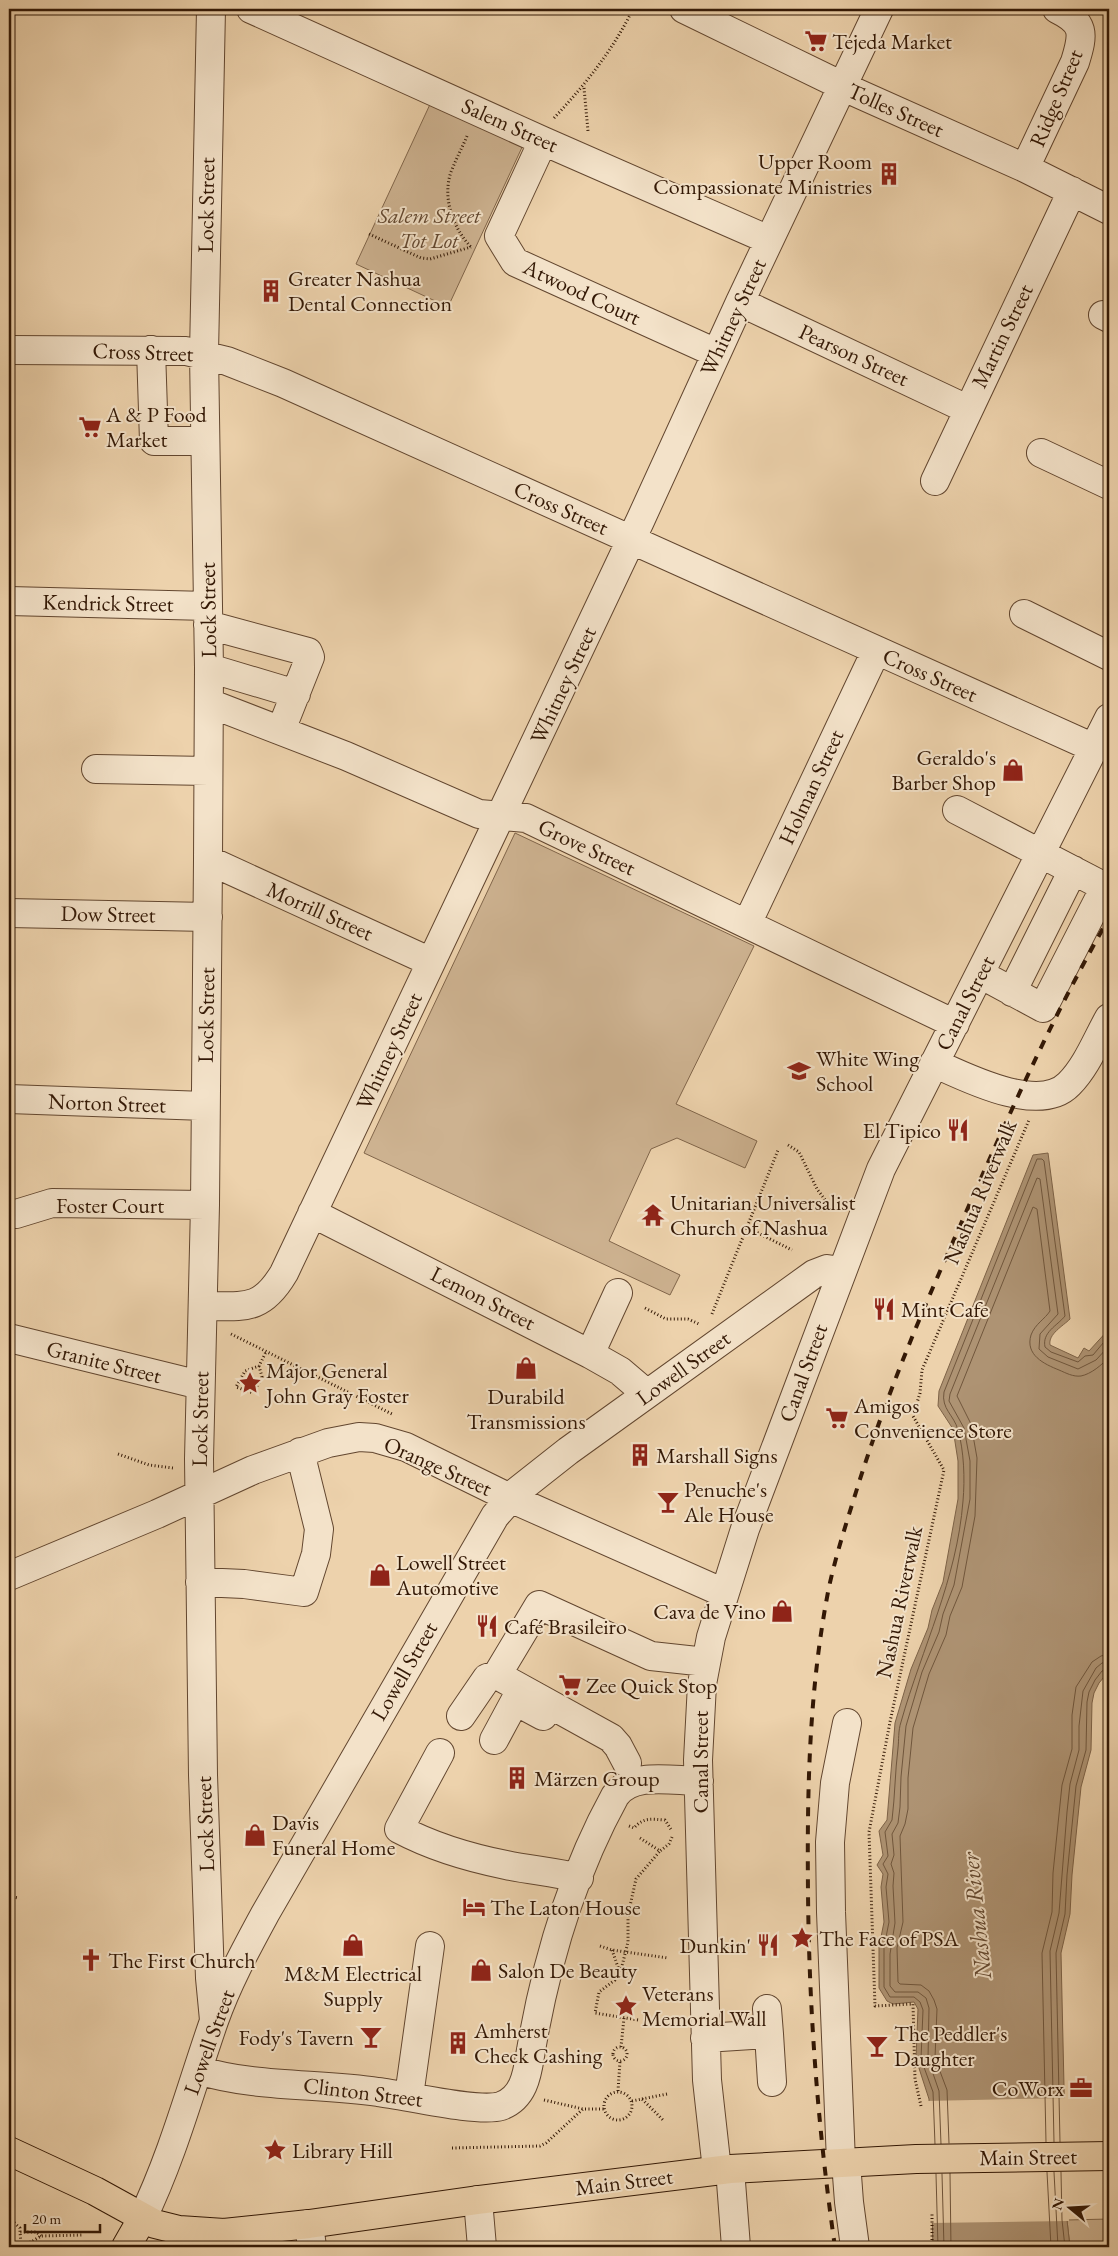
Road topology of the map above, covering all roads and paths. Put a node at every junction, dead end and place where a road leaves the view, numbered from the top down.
1 (211, 9) edge
2 (251, 9) edge
3 (633, 9) edge
4 (684, 9) edge
5 (879, 9) edge
6 (1057, 9) edge
7 (841, 85) junction
8 (584, 87) junction
9 (546, 133) junction
10 (464, 144) dead end
11 (591, 162) junction
12 (1025, 168) junction
13 (1072, 191) junction
14 (1109, 210) edge
15 (369, 234) dead end
16 (769, 240) junction
17 (471, 248) junction
18 (476, 250) dead end
19 (740, 302) junction
20 (9, 350) edge
21 (151, 350) junction
22 (716, 353) junction
23 (204, 354) junction
24 (967, 409) junction
25 (205, 441) junction
26 (1041, 453) dead end
27 (934, 482) dead end
28 (1109, 485) edge
29 (631, 539) junction
30 (9, 601) edge
31 (1024, 614) dead end
32 (208, 615) junction
33 (876, 651) junction
34 (1109, 656) edge
35 (209, 668) junction
36 (296, 694) junction
37 (209, 703) junction
38 (1109, 718) edge
39 (281, 730) junction
40 (1094, 748) junction
41 (96, 769) dead end
42 (208, 771) junction
43 (957, 810) dead end
44 (501, 816) junction
45 (1042, 853) junction
46 (208, 860) junction
47 (1073, 870) junction
48 (9, 913) edge
49 (208, 916) junction
50 (747, 924) junction
51 (431, 962) junction
52 (980, 974) junction
53 (1012, 992) junction
54 (1109, 1018) edge
55 (955, 1024) junction
56 (934, 1063) junction
57 (1033, 1095) junction
58 (9, 1099) edge
59 (205, 1106) junction
60 (788, 1145) dead end
61 (778, 1150) dead end
62 (205, 1205) junction
63 (829, 1205) dead end
64 (312, 1212) junction
65 (16, 1214) dead end
66 (748, 1228) junction
67 (792, 1250) dead end
68 (841, 1271) junction
69 (618, 1293) dead end
70 (203, 1306) junction
71 (645, 1308) dead end
72 (712, 1315) dead end
73 (703, 1328) dead end
74 (231, 1334) dead end
75 (9, 1338) edge
76 (266, 1352) junction
77 (590, 1354) junction
78 (259, 1366) junction
79 (200, 1385) junction
80 (647, 1394) junction
81 (400, 1417) dead end
82 (300, 1452) junction
83 (118, 1454) dead end
84 (179, 1468) dead end
85 (199, 1494) junction
86 (510, 1498) junction
87 (9, 1576) edge
88 (200, 1582) junction
89 (724, 1593) junction
90 (706, 1662) junction
91 (497, 1675) junction
92 (460, 1716) dead end
93 (847, 1723) dead end
94 (494, 1740) dead end
95 (440, 1753) dead end
96 (631, 1772) junction
97 (699, 1782) junction
98 (623, 1824) dead end
99 (640, 1838) dead end
100 (660, 1850) junction
101 (579, 1878) junction
102 (9, 1896) edge
103 (18, 1898) dead end
104 (430, 1946) dead end
105 (600, 1946) dead end
106 (612, 1950) junction
107 (626, 1953) junction
108 (668, 1958) dead end
109 (620, 1974) junction
110 (624, 2018) junction
111 (214, 2020) junction
112 (638, 2020) dead end
113 (705, 2038) junction
114 (621, 2048) junction
115 (620, 2061) junction
116 (198, 2070) junction
117 (772, 2082) dead end
118 (618, 2091) junction
119 (532, 2094) junction
120 (667, 2094) dead end
121 (409, 2096) junction
122 (642, 2099) junction
123 (632, 2101) junction
124 (921, 2106) dead end
125 (583, 2109) junction
126 (604, 2109) junction
127 (663, 2120) dead end
128 (452, 2148) dead end
129 (9, 2151) edge
130 (1109, 2156) edge
131 (844, 2162) junction
132 (724, 2170) junction
133 (478, 2200) junction
134 (932, 2212) dead end
135 (9, 2218) edge
136 (142, 2219) junction
137 (20, 2232) junction
138 (83, 2235) dead end
139 (41, 2236) junction
140 (311, 2236) edge
141 (185, 2239) edge
142 (21, 2245) edge
143 (126, 2247) edge
144 (482, 2247) edge
145 (736, 2247) edge
146 (855, 2247) edge
147 (932, 2247) edge

1 - 23 street, Lock Street
2 - 9 street, Salem Street
3 - 8 path
4 - 7 street, Tolles Street
5 - 7 street, Whitney Street
6 - 12 street, Ridge Street
7 - 12 street, Tolles Street
7 - 16 street, Whitney Street
8 - 9 path
8 - 11 path
9 - 11 street, Salem Street
9 - 22 street, Atwood Court
10 - 17 path
11 - 16 street, Salem Street
12 - 13 street, Tolles Street
13 - 14 street, Tolles Street
13 - 24 street, Martin Street
15 - 17 path
16 - 19 street, Whitney Street
17 - 18 path
19 - 22 street, Whitney Street
19 - 24 street, Pearson Street
20 - 21 street, Cross Street
21 - 23 street, Cross Street
21 - 25 street
22 - 29 street, Whitney Street
23 - 25 street, Lock Street
23 - 29 street, Cross Street
24 - 27 street, Martin Street
25 - 32 street, Lock Street
26 - 28 street
29 - 33 street, Cross Street
29 - 44 street, Whitney Street
30 - 32 street, Kendrick Street
31 - 34 street
32 - 35 street, Lock Street
32 - 36 street, Kendrick Street
33 - 40 street, Cross Street
33 - 50 street, Holman Street
35 - 36 street
35 - 37 street, Lock Street
36 - 39 street
37 - 39 street, Grove Street
37 - 42 street, Lock Street
38 - 40 street, Canal Street
39 - 44 street, Grove Street
40 - 45 street, Canal Street
41 - 42 street
42 - 46 street, Lock Street
43 - 45 street
44 - 50 street, Grove Street
44 - 51 street, Whitney Street
45 - 47 street
45 - 52 street, Canal Street
46 - 49 street, Lock Street
46 - 51 street, Morrill Street
47 - 53 street
47 - 53 street
48 - 49 street, Dow Street
49 - 59 street, Lock Street
50 - 55 street, Grove Street
51 - 64 street, Whitney Street
52 - 53 street
52 - 55 street, Canal Street
54 - 57 street
55 - 56 street, Canal Street
56 - 57 street
56 - 68 street, Canal Street
57 - 124 path, Nashua Riverwalk
58 - 59 street, Norton Street
59 - 62 street, Lock Street
60 - 63 path
61 - 66 path
62 - 65 street, Foster Court
62 - 70 street, Lock Street
64 - 70 street, Whitney Street
64 - 77 street, Lemon Street
66 - 67 path
66 - 72 path
68 - 80 street, Lowell Street
68 - 89 street, Canal Street
69 - 77 street
70 - 79 street, Lock Street
71 - 73 path
74 - 76 path
75 - 79 street, Granite Street
76 - 78 path
76 - 81 path
77 - 80 street, Lemon Street
78 - 78 path
79 - 85 street, Lock Street
80 - 86 street, Lowell Street
82 - 85 street, Orange Street
82 - 86 street, Orange Street
82 - 88 street
83 - 84 path
85 - 87 street, Orange Street
85 - 88 street, Lock Street
86 - 89 street, Orange Street
86 - 111 street, Lowell Street
88 - 111 street, Lock Street
89 - 90 street, Canal Street
90 - 91 street
90 - 97 street, Canal Street
91 - 92 street
91 - 96 street
93 - 131 street
94 - 96 street
95 - 101 street
96 - 97 street
96 - 101 street
97 - 113 street, Canal Street
98 - 100 path
99 - 100 path
100 - 107 path
101 - 119 street
102 - 103 path
104 - 121 street
105 - 106 path
106 - 107 path
106 - 109 path
107 - 108 path
107 - 109 path
109 - 110 path
110 - 112 path
110 - 114 path
111 - 116 street, Lowell Street
113 - 117 street
113 - 132 street, Canal Street
114 - 115 path
114 - 115 path
115 - 118 path
116 - 121 street, Clinton Street
116 - 136 street, Lowell Street
118 - 123 path
118 - 126 path
119 - 121 street, Clinton Street
119 - 125 path
120 - 122 path
122 - 123 path
122 - 127 path
123 - 126 path
125 - 126 path
125 - 128 path
129 - 136 main road, Main Street
130 - 131 main road, Main Street
131 - 132 main road, Main Street
131 - 146 street
132 - 133 main road, Main Street
132 - 145 street, Canal Street
133 - 140 main road, Main Street
133 - 144 street
134 - 147 path
135 - 137 path
136 - 141 main road, Main Street
136 - 143 main road
137 - 139 path
137 - 142 path
138 - 139 path
139 - 142 path
140 - 141 main road, Main Street

